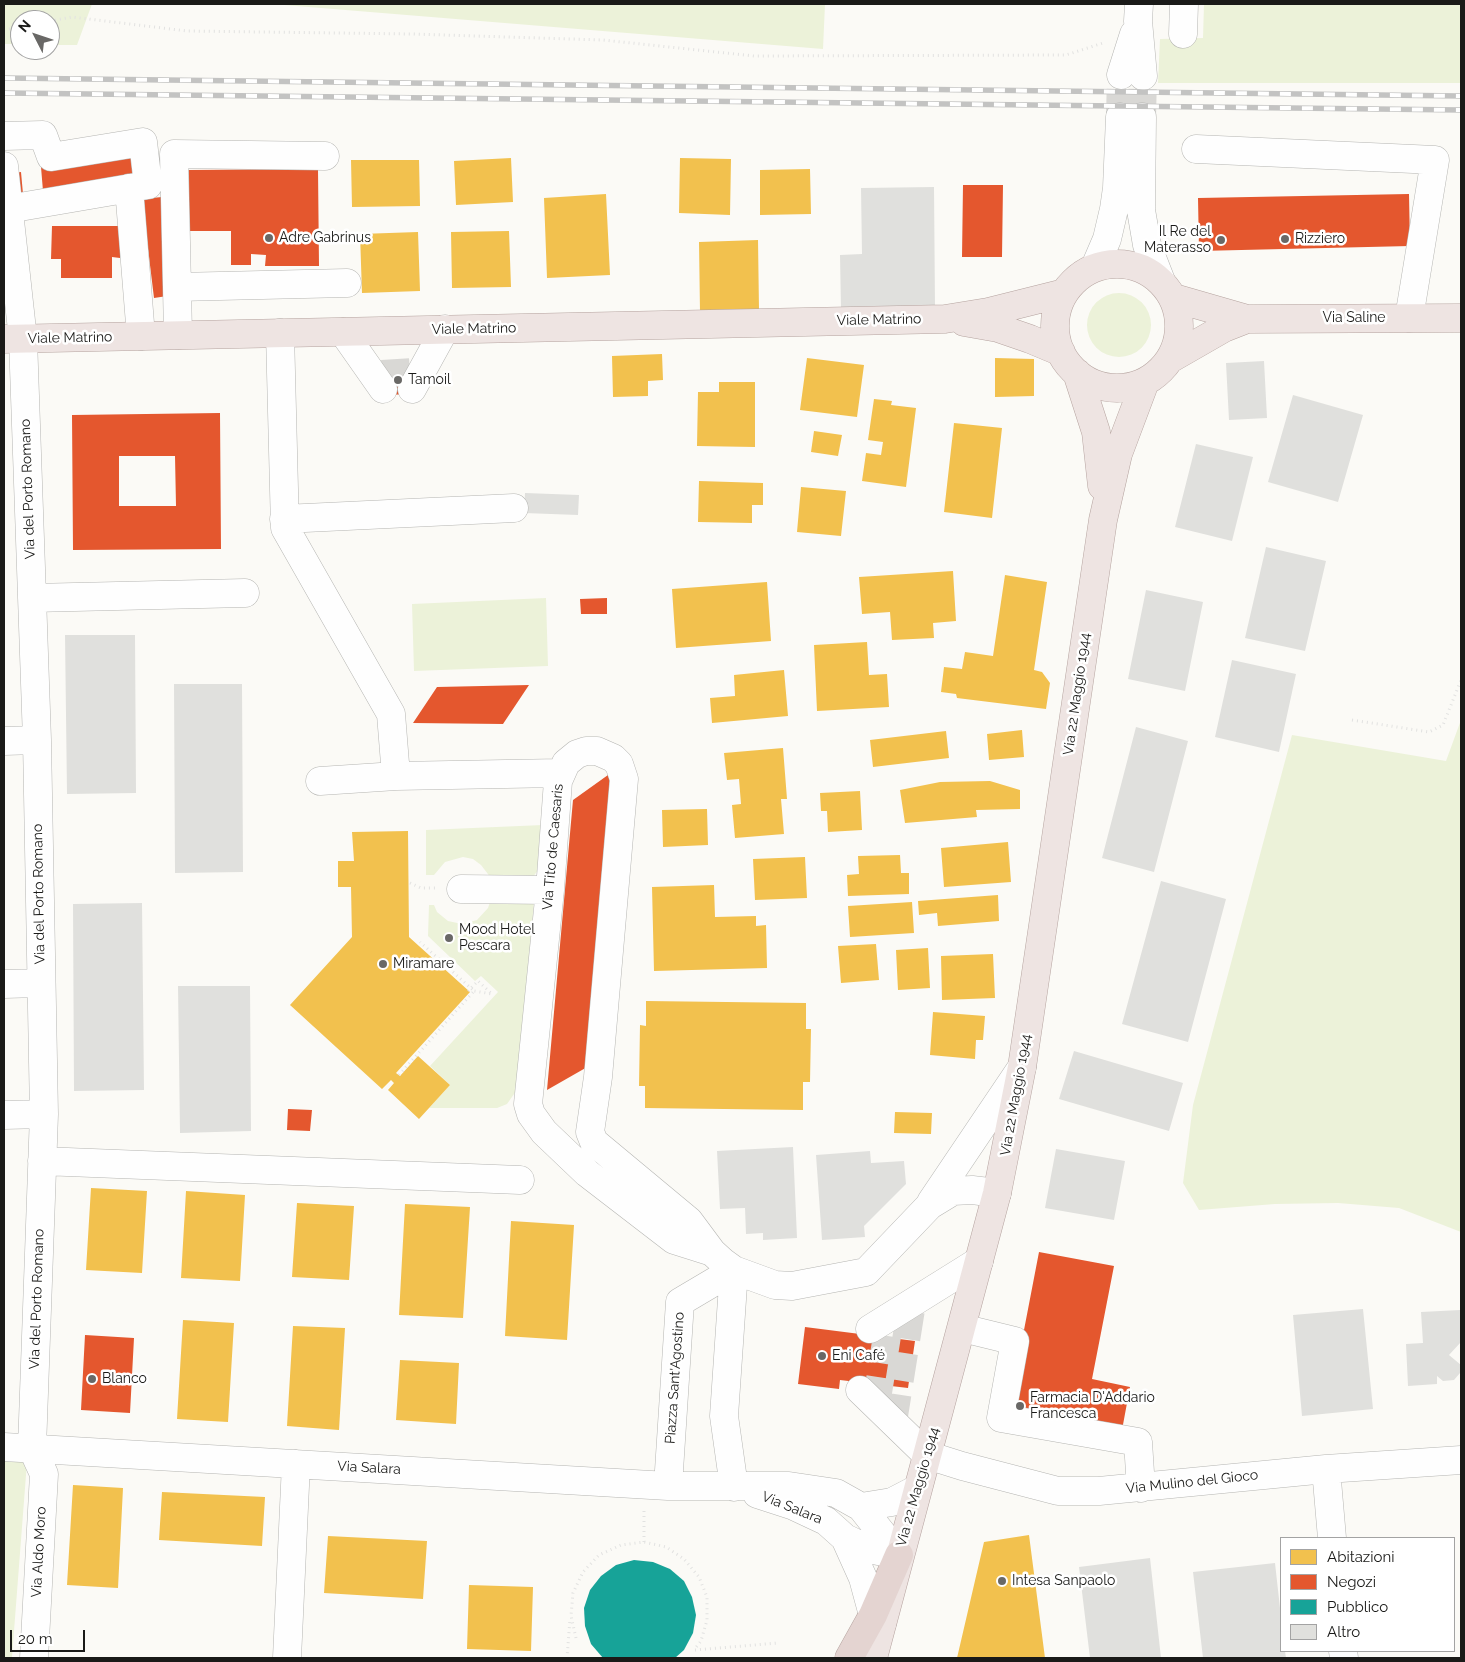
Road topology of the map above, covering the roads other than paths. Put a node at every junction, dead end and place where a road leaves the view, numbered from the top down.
1 (1184, 4) edge
2 (1138, 12) edge
3 (1183, 34) dead end
4 (1132, 75) tunnel mouth
5 (4, 136) edge
6 (1196, 149) dead end
7 (325, 156) dead end
8 (4, 166) edge
9 (129, 188) junction
10 (8, 209) junction
11 (1094, 268) junction
12 (347, 283) dead end
13 (177, 286) junction
14 (1167, 290) junction
15 (1064, 292) junction
16 (1409, 318) junction
17 (1461, 318) edge
18 (945, 319) junction
19 (1247, 319) junction
20 (445, 329) junction
21 (343, 332) junction
22 (280, 333) junction
23 (178, 335) junction
24 (141, 336) junction
25 (13, 339) edge
26 (1170, 359) junction
27 (1069, 362) junction
28 (415, 377) dead end
29 (379, 379) dead end
30 (1144, 382) junction
31 (514, 508) dead end
32 (284, 519) junction
33 (1103, 520) junction
34 (245, 594) dead end
35 (32, 598) junction
36 (37, 740) junction
37 (4, 741) edge
38 (560, 773) junction
39 (396, 776) junction
40 (320, 781) dead end
41 (461, 889) dead end
42 (550, 890) junction
43 (40, 983) junction
44 (4, 984) edge
45 (1022, 1067) junction
46 (594, 1104) junction
47 (44, 1114) junction
48 (4, 1115) edge
49 (537, 1123) junction
50 (600, 1148) junction
51 (42, 1161) junction
52 (583, 1169) junction
53 (520, 1180) dead end
54 (997, 1193) junction
55 (930, 1205) junction
56 (712, 1252) junction
57 (979, 1261) junction
58 (734, 1270) junction
59 (962, 1328) junction
60 (870, 1329) dead end
61 (860, 1390) dead end
62 (4, 1447) edge
63 (32, 1448) junction
64 (927, 1455) junction
65 (1461, 1460) edge
66 (296, 1464) junction
67 (1326, 1469) junction
68 (668, 1486) junction
69 (734, 1487) junction
70 (1141, 1488) junction
71 (917, 1489) junction
72 (861, 1507) junction
73 (1332, 1537) edge
74 (845, 1538) junction
75 (899, 1555) junction
76 (877, 1619) junction
77 (34, 1658) edge
78 (287, 1658) edge
79 (849, 1658) edge
80 (873, 1658) edge

1 - 3 street
2 - 4 street
5 - 9 street
6 - 16 street
7 - 13 street
8 - 10 street, Via del Porto Romano
9 - 10 street
9 - 24 street
10 - 25 street, Via del Porto Romano
11 - 14 main road
11 - 14 street
11 - 15 main road
12 - 13 street
13 - 23 street
14 - 19 main road, Via Saline
14 - 26 main road
15 - 18 main road, Viale Matrino
15 - 27 main road
16 - 17 main road, Via Saline
16 - 19 main road, Via Saline
18 - 20 main road, Viale Matrino
18 - 27 main road, Viale Matrino
19 - 26 main road, Via Saline
20 - 21 main road, Viale Matrino
20 - 28 street
21 - 22 main road, Viale Matrino
21 - 29 street
22 - 23 main road, Viale Matrino
22 - 32 street
23 - 24 main road, Viale Matrino
24 - 25 main road, Viale Matrino
25 - 35 street, Via del Porto Romano
26 - 30 main road
27 - 30 main road
27 - 33 main road, Via 22 Maggio 1944
30 - 33 main road, Via 22 Maggio 1944
31 - 32 street
32 - 39 street
33 - 45 main road, Via 22 Maggio 1944
34 - 35 street
35 - 36 street, Via del Porto Romano
36 - 37 street
36 - 43 street, Via del Porto Romano
38 - 39 street
38 - 42 street, Via Tito de Caesaris
38 - 46 street, Via Tito de Caesaris
39 - 40 street
41 - 42 street
42 - 49 street, Via Tito de Caesaris
43 - 44 street
43 - 47 street, Via del Porto Romano
45 - 54 main road, Via 22 Maggio 1944
45 - 55 street, Via Tito de Caesaris
46 - 49 street, Via Tito de Caesaris
46 - 50 street, Via Tito de Caesaris
47 - 48 street
47 - 51 street, Via del Porto Romano
49 - 52 street, Via Tito de Caesaris
50 - 52 street
50 - 56 street, Via Tito de Caesaris
51 - 53 street
51 - 63 street, Via del Porto Romano
52 - 56 street, Via Tito de Caesaris
54 - 55 street, Via Tito de Caesaris
54 - 57 main road, Via 22 Maggio 1944
55 - 58 street, Via Tito de Caesaris
56 - 58 street, Via Tito de Caesaris
57 - 59 main road, Via 22 Maggio 1944
57 - 60 street
58 - 68 street, Piazza Sant'Agostino
58 - 69 street
59 - 64 main road, Via 22 Maggio 1944
59 - 70 street
61 - 64 street
62 - 63 street, Via Salara
63 - 66 street, Via Salara
63 - 77 street, Via Aldo Moro
64 - 70 street, Via Mulino del Gioco
64 - 71 main road, Via 22 Maggio 1944
65 - 67 street, Via Mulino del Gioco
66 - 68 street, Via Salara
66 - 78 street
67 - 70 street, Via Mulino del Gioco
67 - 73 street
68 - 69 street, Via Salara
69 - 72 street, Via Salara
69 - 74 street, Via Salara
71 - 72 street
71 - 75 main road, Via 22 Maggio 1944
72 - 75 street, Via Salara
74 - 75 street, Via Salara
74 - 76 street, Via Salara
75 - 76 highway
76 - 79 highway
76 - 80 main road

